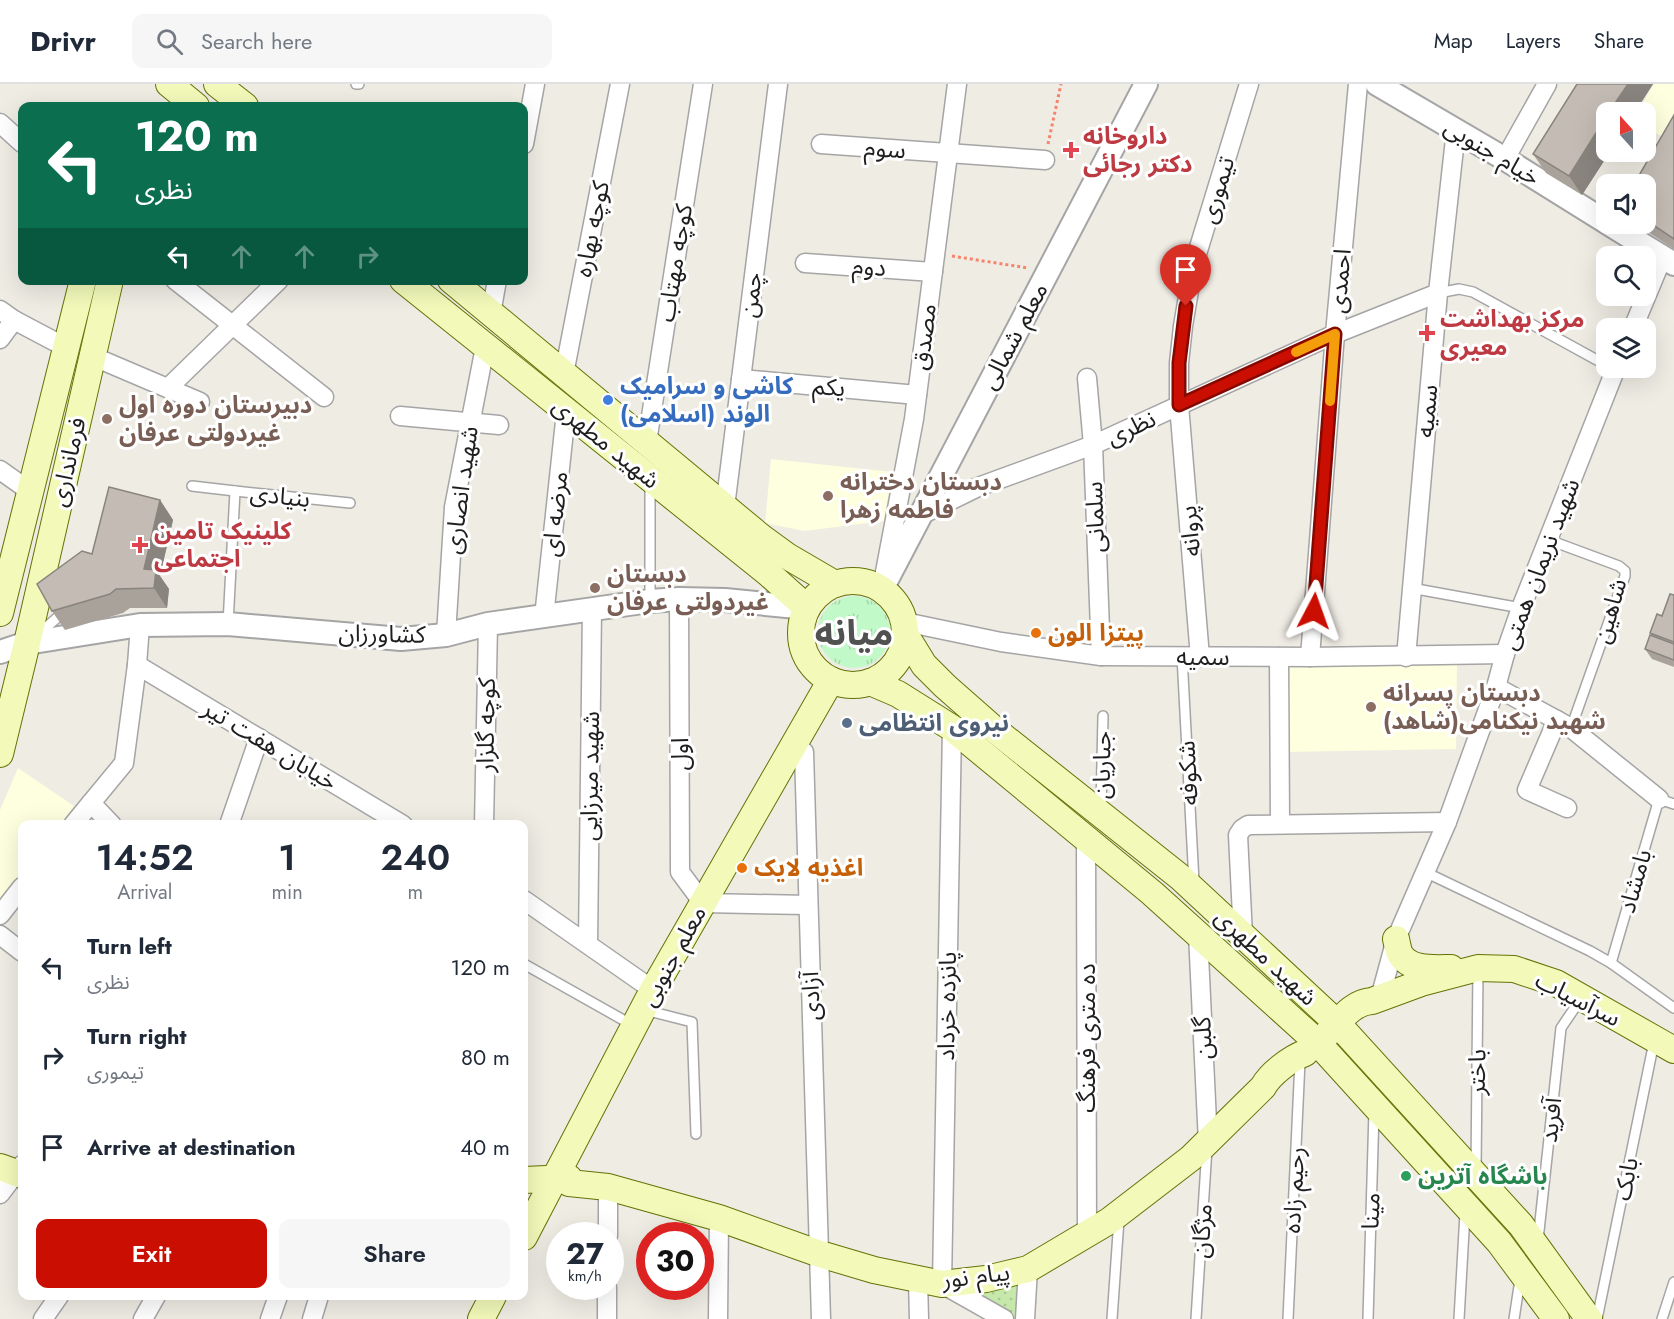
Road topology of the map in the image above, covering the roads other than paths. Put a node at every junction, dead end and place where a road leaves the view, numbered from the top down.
1 (169, 84) edge
2 (218, 84) edge
3 (535, 84) edge
4 (620, 84) edge
5 (703, 84) edge
6 (778, 84) edge
7 (957, 84) edge
8 (1146, 84) edge
9 (1249, 84) edge
10 (1358, 84) edge
11 (1377, 84) edge
12 (1546, 84) edge
13 (242, 100) edge
14 (191, 102) edge
15 (206, 102) edge
16 (528, 122) edge
17 (0, 123) edge
18 (1456, 130) junction
19 (18, 139) edge
20 (821, 144) dead end
21 (948, 154) junction
22 (1045, 159) road end
23 (1504, 159) junction
24 (1596, 216) edge
25 (1626, 234) edge
26 (1668, 260) edge
27 (805, 263) dead end
28 (933, 272) junction
29 (82, 285) edge
30 (109, 285) edge
31 (181, 285) edge
32 (274, 285) edge
33 (409, 285) edge
34 (457, 285) edge
35 (496, 285) edge
36 (1438, 293) junction
37 (491, 314) junction
38 (7, 315) edge
39 (1638, 318) edge
40 (232, 326) junction
41 (1335, 334) junction
42 (0, 339) edge
43 (485, 347) junction
44 (67, 348) junction
45 (92, 356) junction
46 (1596, 359) edge
47 (564, 374) junction
48 (1087, 378) dead end
49 (1608, 378) edge
50 (741, 379) junction
51 (168, 388) junction
52 (917, 394) junction
53 (324, 397) dead end
54 (200, 402) dead end
55 (1179, 405) junction
56 (566, 412) junction
57 (400, 416) dead end
58 (470, 423) junction
59 (499, 425) dead end
60 (646, 442) junction
61 (1093, 445) junction
62 (0, 470) edge
63 (650, 479) junction
64 (192, 486) dead end
65 (236, 491) junction
66 (31, 492) junction
67 (350, 503) dead end
68 (724, 507) junction
69 (921, 515) junction
70 (1549, 540) junction
71 (4, 579) edge
72 (835, 584) junction
73 (1412, 588) junction
74 (882, 589) junction
75 (679, 599) junction
76 (650, 601) junction
77 (807, 608) junction
78 (1521, 608) junction
79 (78, 609) edge
80 (592, 609) junction
81 (0, 613) edge
82 (544, 617) junction
83 (228, 624) junction
84 (488, 624) junction
85 (140, 625) junction
86 (905, 628) junction
87 (447, 635) junction
88 (27, 643) junction
89 (0, 652) edge
90 (1505, 654) junction
91 (1101, 656) junction
92 (1182, 656) junction
93 (1200, 657) junction
94 (1279, 657) junction
95 (1310, 657) junction
96 (1406, 657) junction
97 (137, 665) junction
98 (831, 680) junction
99 (870, 682) junction
100 (1496, 687) junction
101 (1103, 716) dead end
102 (1564, 724) junction
103 (952, 728) junction
104 (259, 738) junction
105 (795, 744) junction
106 (0, 754) edge
107 (1666, 801) edge
108 (91, 803) junction
109 (1568, 808) dead end
110 (1101, 813) junction
111 (77, 820) edge
112 (107, 820) edge
113 (232, 820) edge
114 (395, 820) edge
115 (484, 820) edge
116 (1447, 822) junction
117 (1280, 823) junction
118 (1086, 839) junction
119 (1425, 872) junction
120 (1194, 890) junction
121 (18, 892) edge
122 (528, 903) edge
123 (703, 903) junction
124 (808, 905) junction
125 (0, 915) edge
126 (1198, 934) junction
127 (0, 935) edge
128 (1243, 936) junction
129 (1396, 939) junction
130 (588, 944) junction
131 (18, 949) edge
132 (1611, 963) junction
133 (528, 965) edge
134 (1478, 968) junction
135 (1582, 998) junction
136 (1376, 999) junction
137 (644, 1008) junction
138 (1674, 1008) edge
139 (1338, 1022) junction
140 (1664, 1045) edge
141 (1308, 1052) junction
142 (1374, 1103) junction
143 (696, 1134) dead end
144 (1208, 1143) junction
145 (15, 1170) edge
146 (1476, 1175) junction
147 (541, 1181) edge
148 (606, 1187) junction
149 (0, 1194) edge
150 (1466, 1204) junction
151 (1119, 1214) junction
152 (719, 1218) junction
153 (607, 1222) edge
154 (528, 1224) edge
155 (1087, 1236) junction
156 (1538, 1248) junction
157 (820, 1254) junction
158 (1028, 1269) junction
159 (1521, 1272) junction
160 (930, 1282) junction
161 (1674, 1282) edge
162 (57, 1300) edge
163 (154, 1300) edge
164 (277, 1300) edge
165 (318, 1300) edge
166 (491, 1300) edge
167 (607, 1300) edge
168 (43, 1319) edge
169 (143, 1319) edge
170 (270, 1319) edge
171 (312, 1319) edge
172 (481, 1319) edge
173 (607, 1319) edge
174 (718, 1319) edge
175 (821, 1319) edge
176 (918, 1319) edge
177 (1004, 1319) edge
178 (1025, 1319) edge
179 (1112, 1319) edge
180 (1196, 1319) edge
181 (1288, 1319) edge
182 (1368, 1319) edge
183 (1459, 1319) edge
184 (1514, 1319) edge
185 (1556, 1319) edge
186 (1589, 1319) edge
187 (1597, 1319) edge
188 (1662, 1319) edge

1 - 14 main road
2 - 13 main road
2 - 15 main road
3 - 16 street
4 - 47 street, کوچه بهاره
5 - 60 street, کوچه مهتاب
6 - 50 street, چمن
7 - 21 street, مصدق
8 - 69 street, معلم شمالی
9 - 55 street, تیموری
10 - 41 street, احمدی
11 - 18 street, خیام جنوبی
12 - 23 street
17 - 19 street
18 - 23 street, خیام جنوبی
18 - 36 street, سميه
20 - 21 street, سوم
21 - 22 street, سوم
21 - 28 street, مصدق
23 - 24 street, خیام جنوبی
25 - 26 street, خیام جنوبی
26 - 39 street
27 - 28 street, دوم
28 - 52 street, مصدق
29 - 44 main road, فرمانداری
30 - 45 main road, فرمانداری
31 - 40 street
32 - 40 street
33 - 43 main road, شهید مطهری
34 - 37 main road, شهید مطهری
35 - 37 street
36 - 41 street, نظری
36 - 46 lane
36 - 73 street, سميه
37 - 47 main road, شهید مطهری
38 - 42 street
38 - 44 street
40 - 51 street
40 - 53 street
41 - 55 street, نظری
41 - 95 street, احمدی
43 - 56 main road, شهید مطهری
43 - 58 street, شهید انصاری
44 - 45 main road
44 - 66 main road, فرمانداری
45 - 51 street
45 - 88 main road, فرمانداری
47 - 60 main road, شهید مطهری
48 - 61 street, سلمانی
49 - 70 street, شهید نریمان همتی
50 - 52 street, یکم
50 - 68 street, چمن
51 - 54 street
52 - 74 street, مصدق
55 - 61 street, نظری
55 - 93 street, پروانه
56 - 63 main road, شهید مطهری
56 - 82 street, مرضه ای
57 - 58 street
58 - 59 street
58 - 87 street, شهید انصاری
60 - 68 main road, شهید مطهری
61 - 69 street, نظری
61 - 91 street, سلمانی
62 - 66 street
63 - 76 lane
63 - 77 main road, شهید مطهری
64 - 65 lane
65 - 67 lane, بنیادی
65 - 83 lane, بنیادی
66 - 71 main road, فرمانداری
68 - 72 main road, شهید مطهری
69 - 74 street, معلم شمالی
70 - 78 street, شهید نریمان همتی
70 - 102 lane, شاهین
71 - 81 main road, فرمانداری
72 - 74 main road
72 - 77 main road
73 - 78 lane
73 - 96 street, سميه
74 - 86 main road
75 - 76 street, کشاورزان
75 - 77 street, کشاورزان
75 - 123 street, اول
76 - 80 street, کشاورزان
77 - 98 main road
78 - 90 street, شهید نریمان همتی
79 - 88 lane
80 - 82 street, کشاورزان
80 - 130 street, شهید میرزایی
82 - 84 street, کشاورزان
83 - 85 street, کشاورزان
83 - 87 street, کشاورزان
84 - 87 street, کشاورزان
84 - 115 street, کوچه گلزار
85 - 88 street, کشاورزان
85 - 97 street
86 - 91 street, سمیه
86 - 99 main road
86 - 110 main road, شهید مطهری
88 - 89 street, کشاورزان
88 - 106 main road, فرمانداری
90 - 96 street, سمیه
90 - 100 street, شهید نریمان همتی
91 - 92 street, سمیه
92 - 93 street, سمیه
92 - 120 lane, شکوفه
93 - 94 street, سمیه
94 - 95 street, سمیه
94 - 117 street
95 - 96 street, سمیه
97 - 104 street, خیابان هفت تیر
97 - 108 street
98 - 99 main road
98 - 105 main road, معلم جنوبی
99 - 103 main road, شهید مطهری
100 - 102 street
100 - 116 street, شهید نریمان همتی
101 - 110 lane, جباریان
102 - 107 street
102 - 109 street
103 - 118 main road, شهید مطهری
103 - 160 street, پانزده خرداد
104 - 113 street
104 - 114 street, خیابان هفت تیر
105 - 123 main road, معلم جنوبی
105 - 124 street, آزادی
107 - 132 lane, بامشاد
108 - 111 street
108 - 112 street
110 - 120 main road, شهید مطهری
116 - 117 street
116 - 119 street, شهید نریمان همتی
117 - 128 street
118 - 126 main road, شهید مطهری
118 - 155 street, ده متری فرهنگ
119 - 129 street, شهید نریمان همتی
119 - 132 lane
120 - 128 main road, شهید مطهری
121 - 125 street
122 - 130 street
123 - 124 street
123 - 137 main road, معلم جنوبی
124 - 157 street, آزادی
126 - 141 main road, شهید مطهری
126 - 144 street, گلبن
127 - 131 street
128 - 139 main road, شهید مطهری
129 - 134 main road
129 - 136 street, شهید نریمان همتی
130 - 137 street
132 - 138 lane
133 - 137 lane
134 - 135 main road, سرآسیاب
134 - 136 main road, سرآسیاب
134 - 146 lane, باختر
135 - 140 main road, سرآسیاب
135 - 156 lane, آفرید
136 - 139 main road, سرآسیاب
137 - 143 lane
137 - 147 main road, معلم جنوبی
139 - 141 main road, سرآسیاب
139 - 146 main road, شهید مطهری
140 - 187 lane, بابک
141 - 142 main road, شهید مطهری
141 - 144 main road, پیام نور
141 - 181 lane, رحیم زاده
142 - 150 main road, شهید مطهری
142 - 182 lane, مینا
144 - 151 main road, پیام نور
144 - 180 lane, مژگان
145 - 149 street
146 - 156 main road, شهید مطهری
147 - 148 main road, پیام نور
147 - 154 main road, معلم جنوبی
148 - 152 main road, پیام نور
148 - 153 street
150 - 159 main road, شهید مطهری
150 - 183 lane
151 - 155 main road, پیام نور
151 - 179 lane
152 - 157 main road, پیام نور
152 - 174 street
155 - 158 main road, پیام نور
156 - 186 main road, شهید مطهری
157 - 160 main road, پیام نور
157 - 175 street, آزادی
158 - 160 main road, پیام نور
158 - 178 street
159 - 184 lane
159 - 185 main road, شهید مطهری
160 - 176 street, پانزده خرداد
160 - 177 street
161 - 188 lane
162 - 168 street
163 - 169 street
164 - 170 street
165 - 171 street
166 - 172 main road
167 - 173 street

